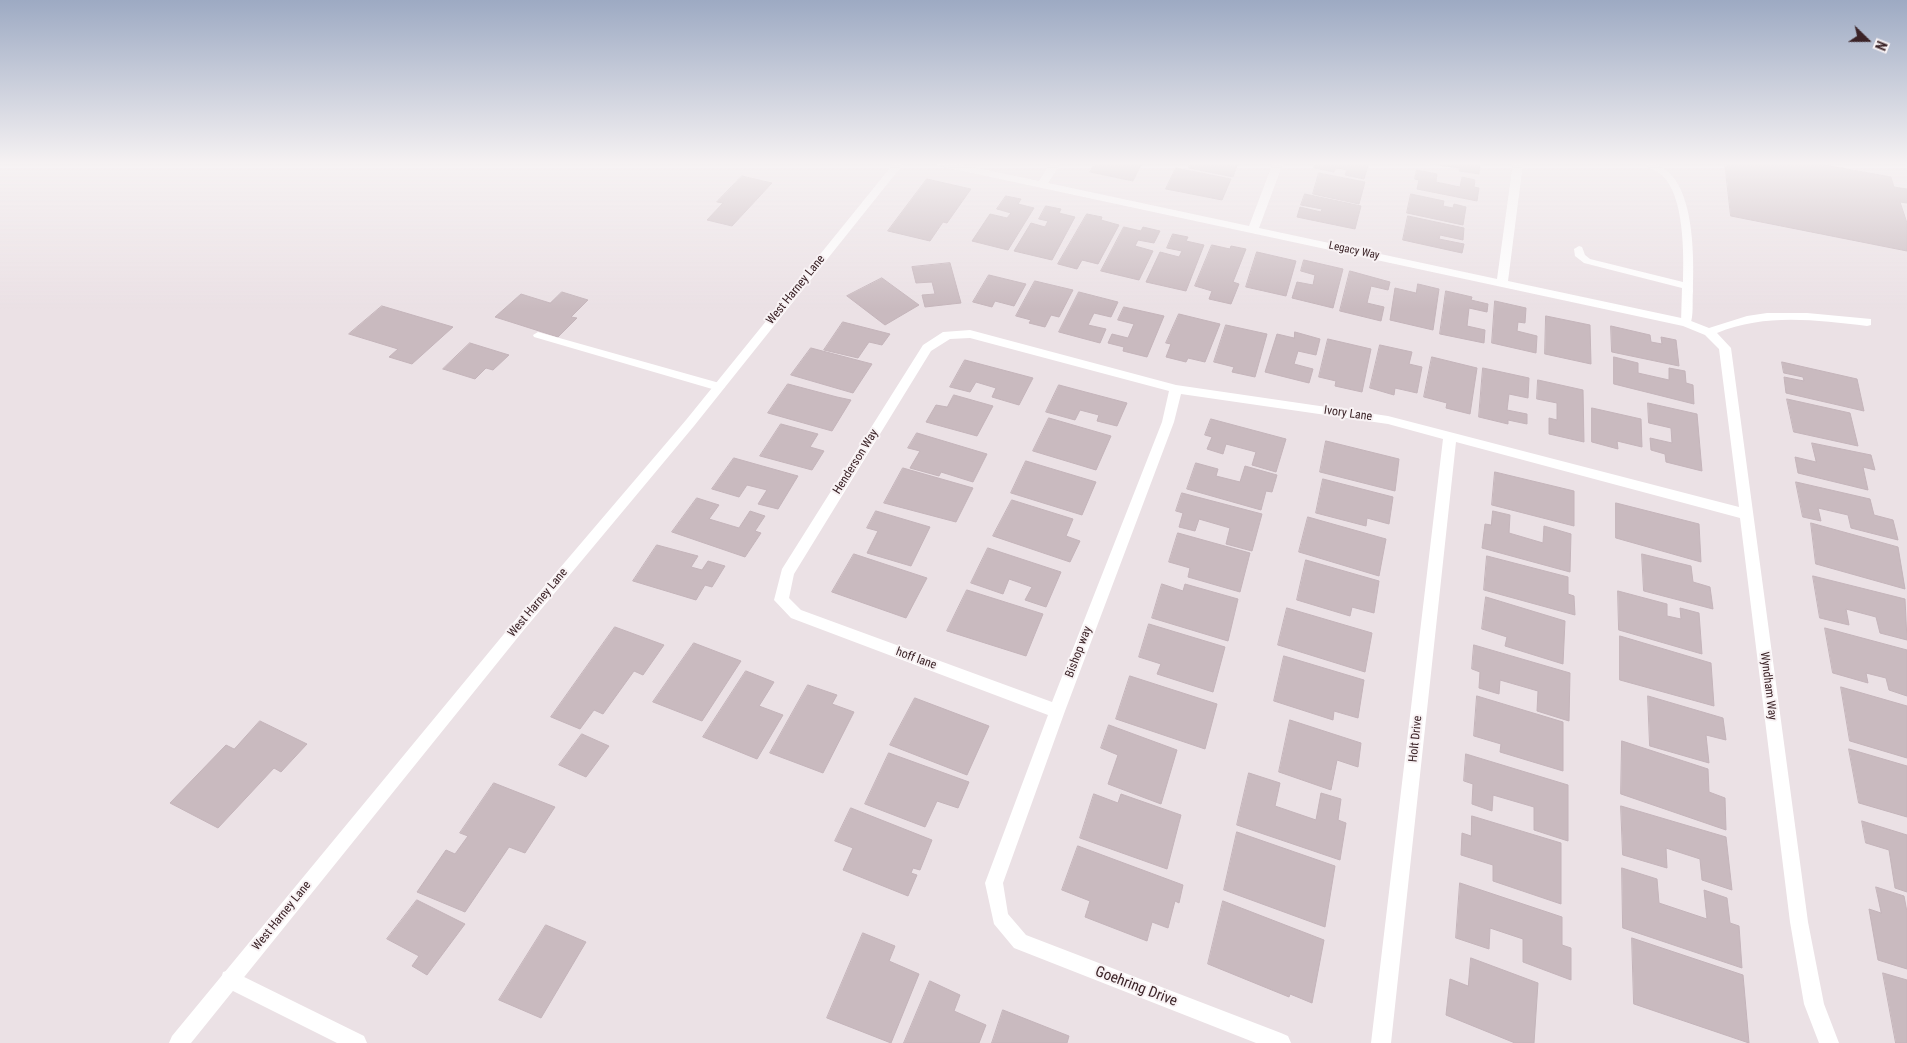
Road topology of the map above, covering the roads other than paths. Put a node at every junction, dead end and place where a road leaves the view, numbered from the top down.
1 (860, 212) edge
2 (1167, 212) edge
3 (1260, 212) edge
4 (1512, 212) edge
5 (1682, 212) edge
6 (1253, 230) junction
7 (1579, 249) dead end
8 (1502, 283) junction
9 (1687, 286) junction
10 (1867, 322) dead end
11 (1686, 323) junction
12 (1709, 332) junction
13 (538, 335) dead end
14 (947, 335) joint
15 (719, 386) junction
16 (1176, 389) junction
17 (1450, 436) junction
18 (1746, 514) junction
19 (781, 600) joint
20 (1056, 710) junction
21 (1000, 918) joint
22 (230, 980) junction
23 (179, 1043) edge
24 (357, 1043) edge
25 (1282, 1043) edge
26 (1381, 1043) edge
27 (1829, 1043) edge

1 - 15 street, West Harney Lane
2 - 6 street, Legacy Way
3 - 6 street
4 - 8 street
5 - 9 lane
6 - 8 street, Legacy Way
7 - 9 lane
8 - 11 street, Legacy Way
9 - 11 lane
10 - 12 street
11 - 12 street, Legacy Way
12 - 18 street, Wyndham Way
13 - 15 lane
14 - 16 street, Ivory Lane
14 - 19 street, Henderson Way
15 - 22 street, West Harney Lane
16 - 17 street, Ivory Lane
16 - 20 street, Bishop way
17 - 18 street, Ivory Lane
17 - 26 street, Holt Drive
18 - 27 street, Wyndham Way
19 - 20 street, hoff lane
20 - 21 street, Bishop way
21 - 25 street, Goehring Drive
22 - 23 street, West Harney Lane
22 - 24 street

